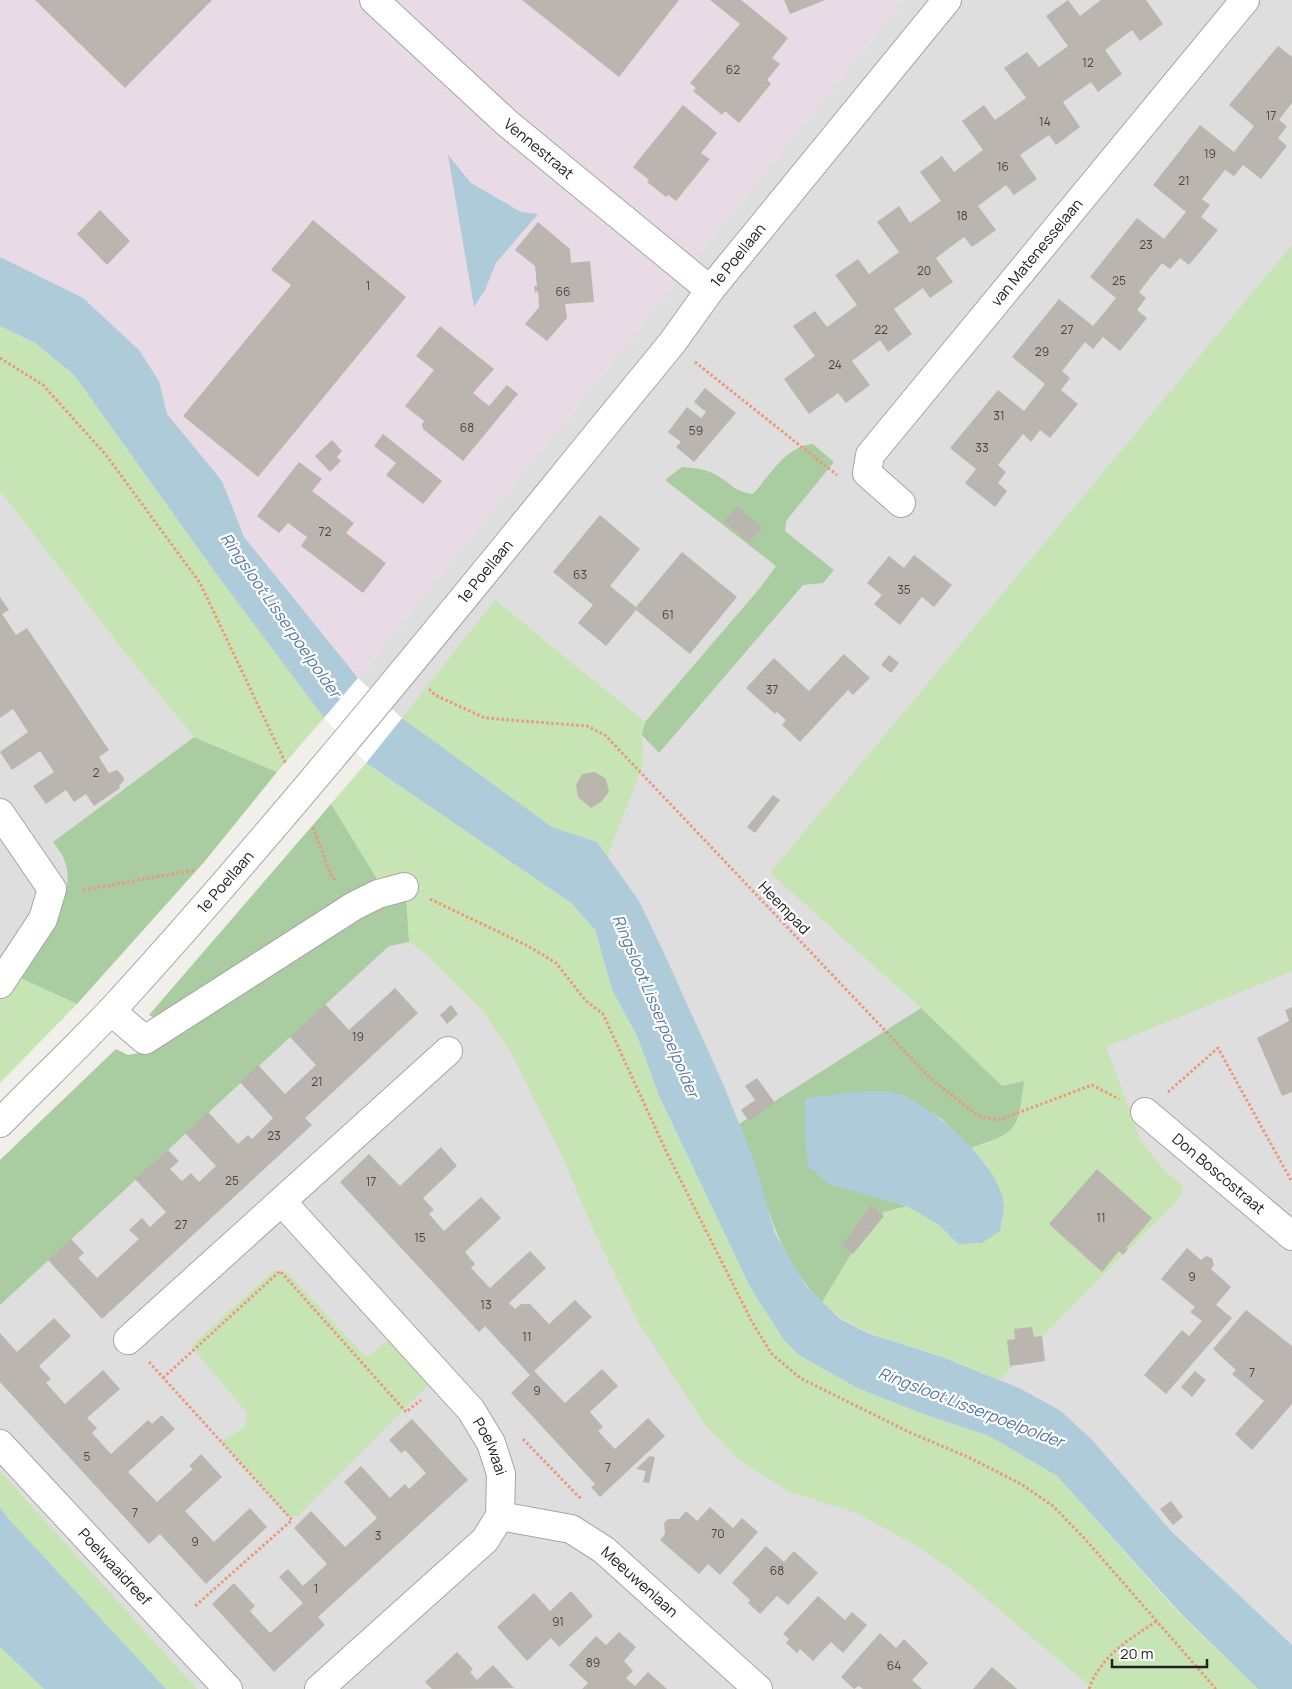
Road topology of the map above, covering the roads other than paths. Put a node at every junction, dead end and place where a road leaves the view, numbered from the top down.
1 (374, 0) edge
2 (947, 0) edge
3 (1245, 0) edge
4 (710, 290) junction
5 (901, 503) dead end
6 (0, 813) edge
7 (404, 887) road end
8 (0, 984) edge
9 (111, 1011) junction
10 (448, 1051) dead end
11 (1145, 1112) road end
12 (0, 1123) edge
13 (282, 1203) junction
14 (1292, 1236) edge
15 (128, 1340) road end
16 (0, 1444) edge
17 (500, 1516) junction
18 (228, 1689) edge
19 (319, 1689) edge
20 (758, 1689) edge

1 - 4 street, Vennestraat
2 - 4 street, 1e Poellaan
3 - 5 street, van Matenesselaan
4 - 9 street, 1e Poellaan
6 - 8 street
7 - 9 street
9 - 12 street, 1e Poellaan
10 - 13 street
11 - 14 street, Don Boscostraat
13 - 15 street
13 - 17 street, Poelwaai
16 - 18 street, Poelwaaidreef
17 - 19 street
17 - 20 street, Meeuwenlaan

